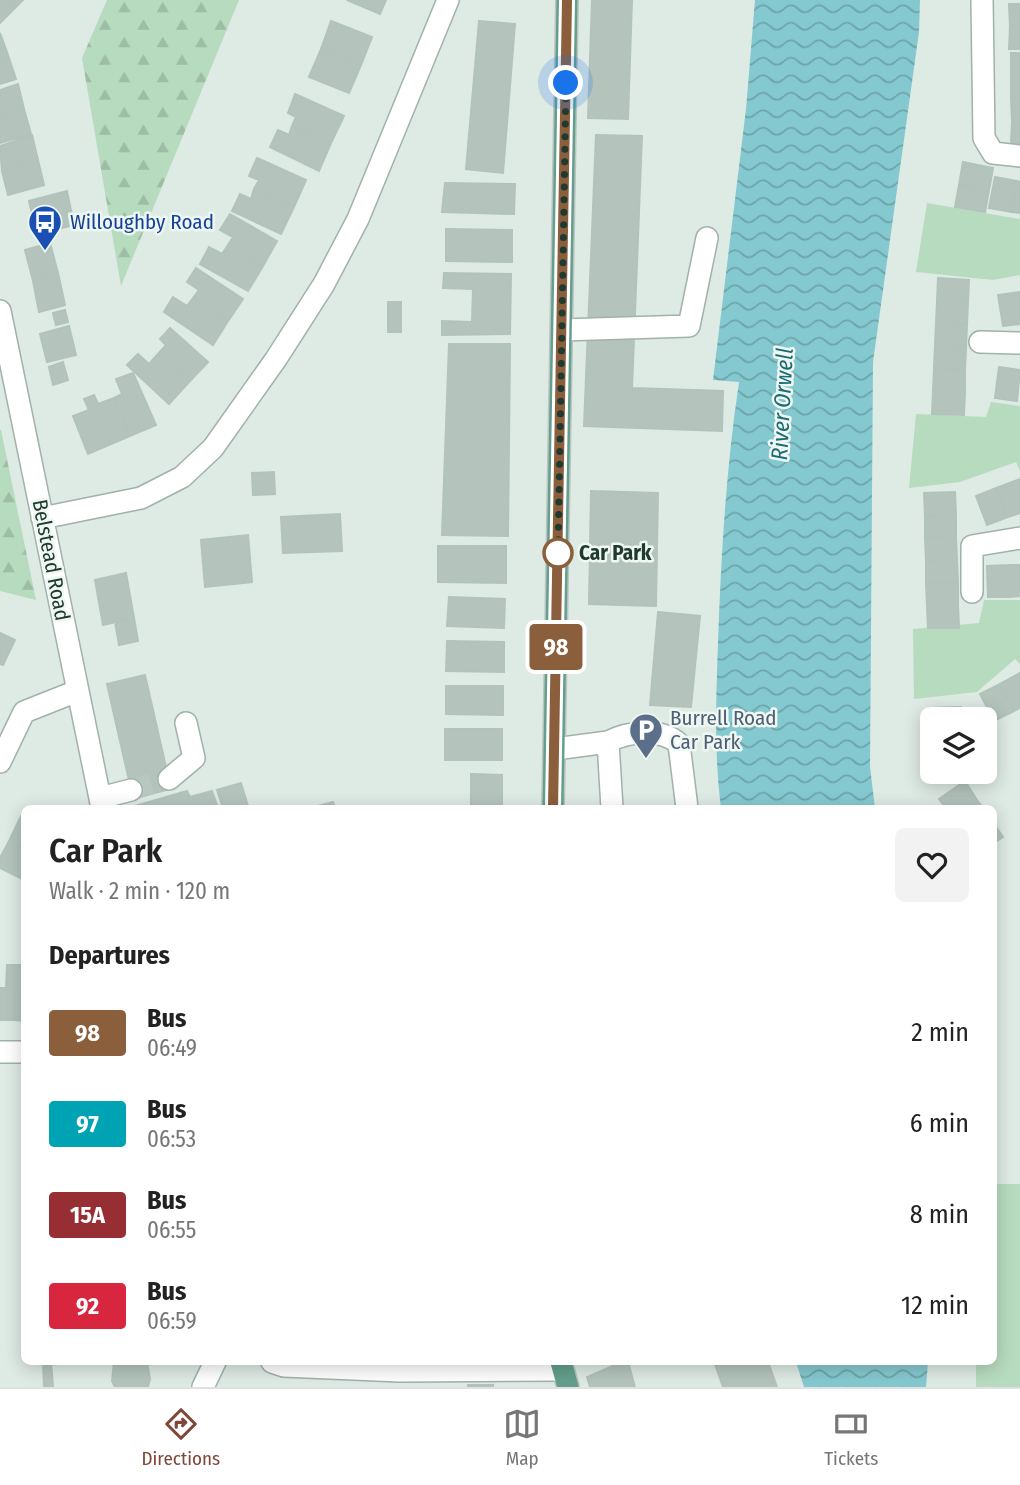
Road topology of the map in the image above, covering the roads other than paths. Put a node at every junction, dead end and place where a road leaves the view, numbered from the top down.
1 (448, 0) edge
2 (567, 0) edge
3 (982, 0) edge
4 (1020, 156) edge
5 (707, 238) dead end
6 (0, 311) edge
7 (562, 330) junction
8 (980, 342) dead end
9 (1020, 343) edge
10 (43, 518) junction
11 (1020, 538) edge
12 (972, 592) dead end
13 (77, 691) junction
14 (186, 723) dead end
15 (608, 742) junction
16 (555, 749) junction
17 (0, 762) edge
18 (169, 779) tunnel mouth
19 (131, 790) tunnel mouth
20 (101, 803) edge
21 (553, 805) edge
22 (612, 805) edge
23 (687, 805) edge
24 (0, 1052) edge
25 (21, 1052) edge
26 (214, 1365) edge
27 (281, 1365) edge
28 (564, 1373) edge
29 (203, 1387) edge

1 - 10 street
2 - 7 main road
3 - 4 street
5 - 7 street
6 - 10 street, Belstead Road
7 - 16 main road
8 - 9 street
10 - 13 street, Belstead Road
11 - 12 street
13 - 17 street
13 - 20 street, Belstead Road
14 - 18 street
15 - 16 street
15 - 22 street
15 - 23 street
16 - 21 main road
19 - 20 street
24 - 25 street
26 - 29 street
27 - 28 street

